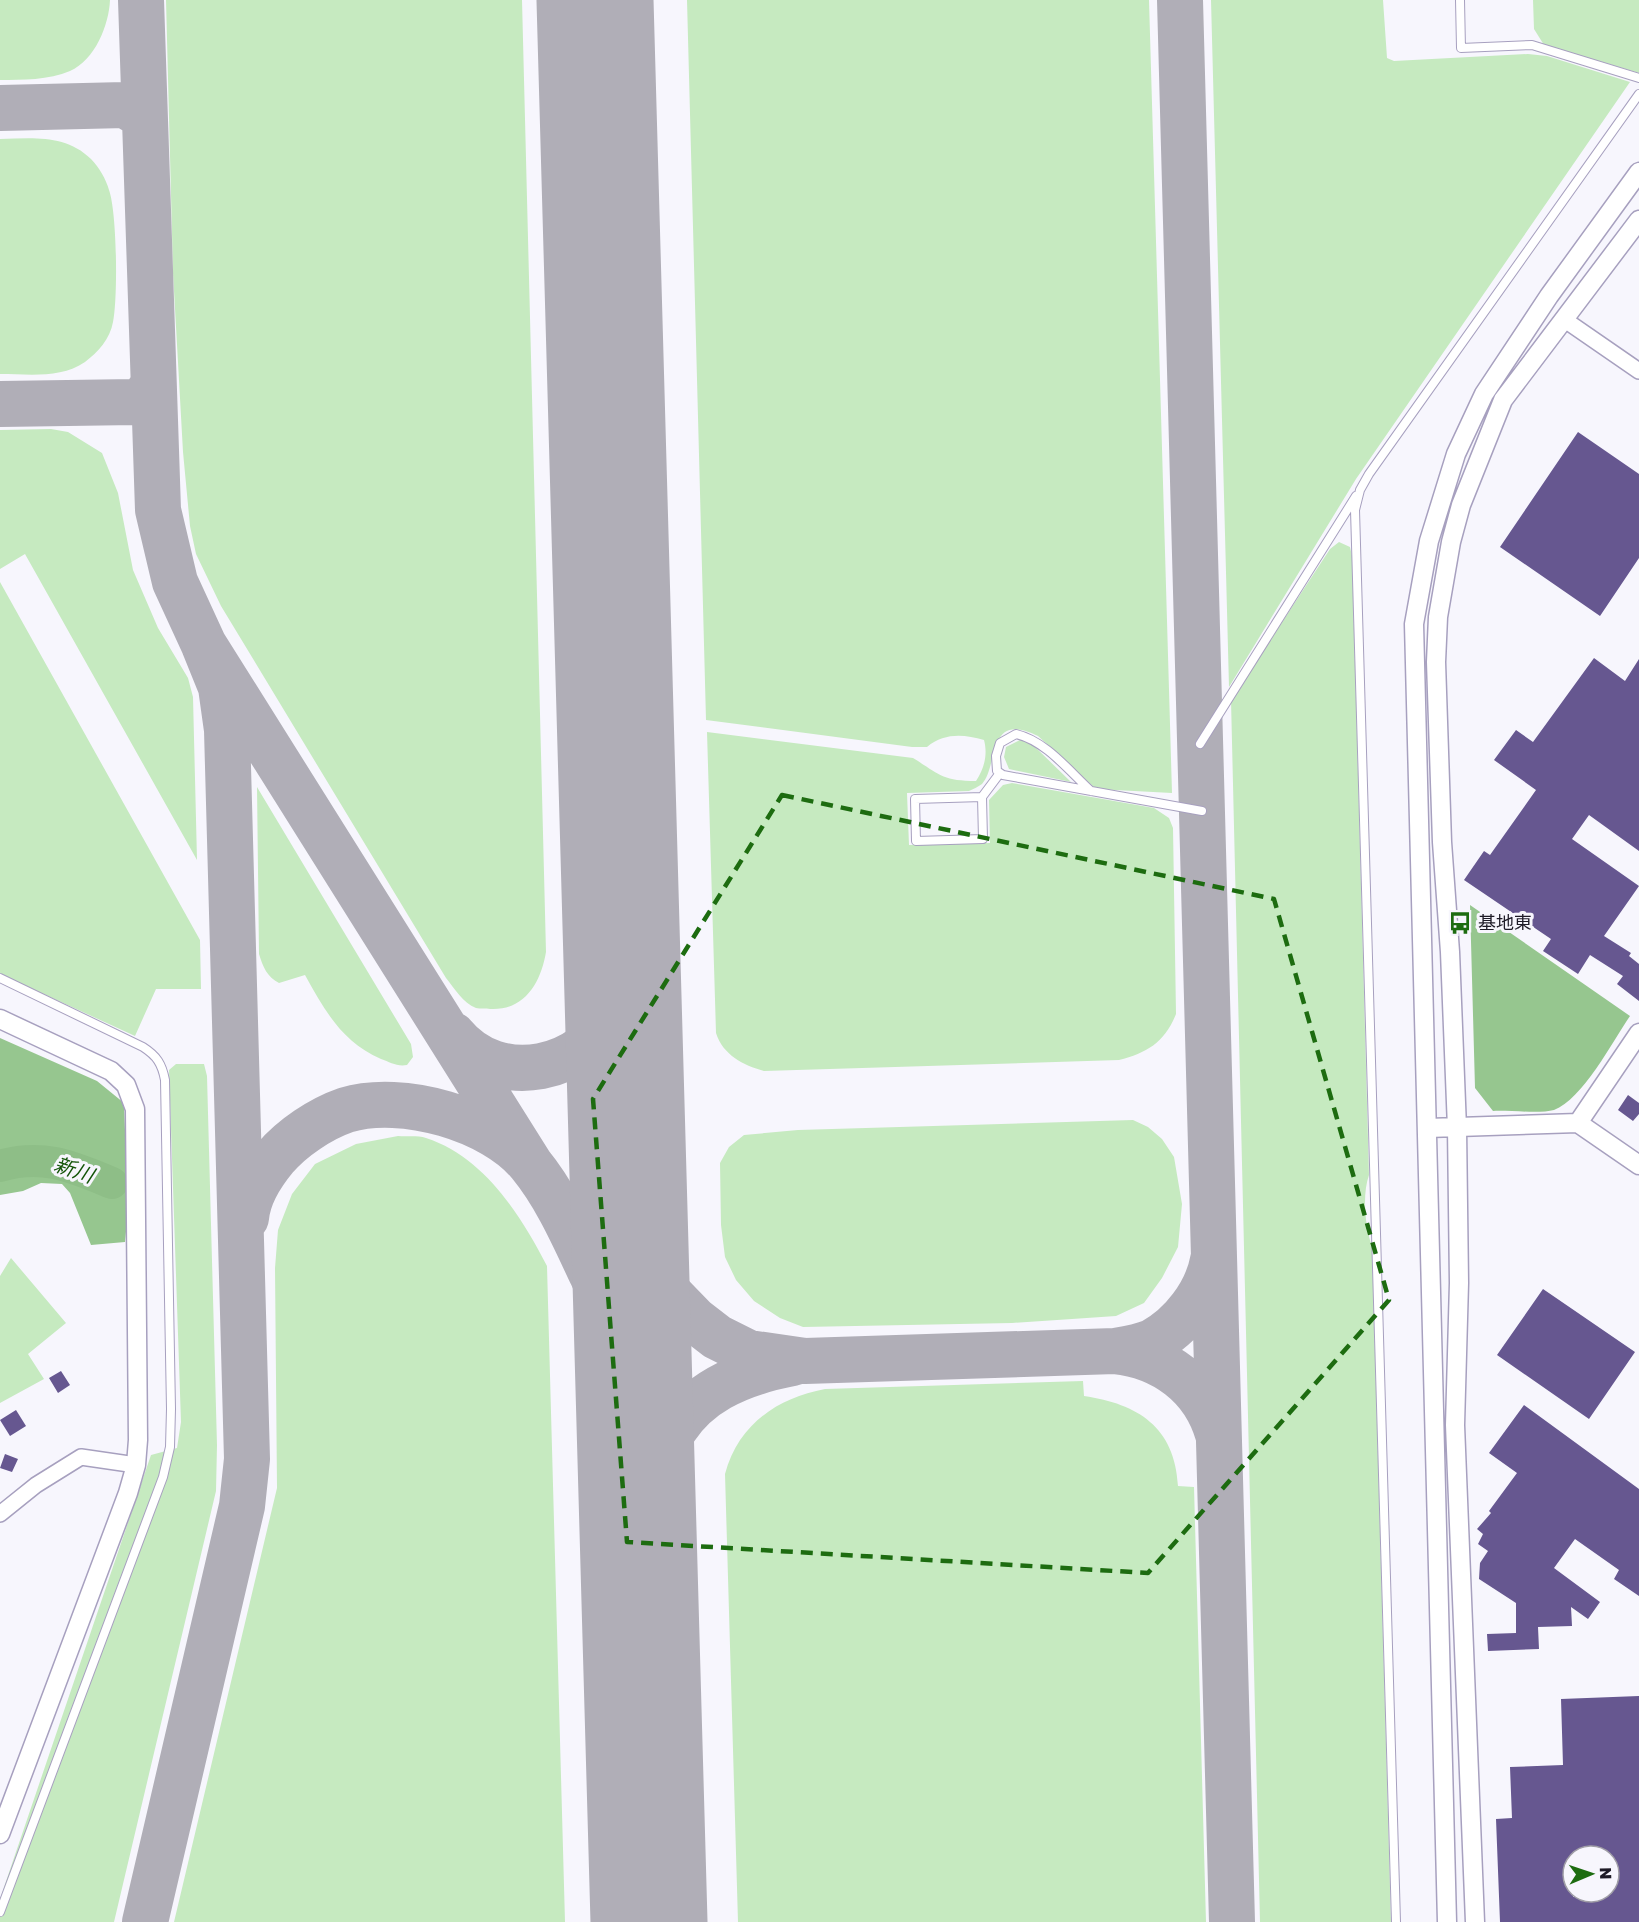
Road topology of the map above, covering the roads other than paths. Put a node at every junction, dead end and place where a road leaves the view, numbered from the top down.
1 (1460, 0) edge
2 (1639, 78) edge
3 (1639, 94) edge
4 (1639, 172) edge
5 (1639, 220) edge
6 (1565, 320) junction
7 (1639, 372) edge
8 (1360, 490) junction
9 (1200, 744) dead end
10 (1000, 773) junction
11 (1091, 791) junction
12 (982, 797) junction
13 (1202, 811) dead end
14 (0, 978) edge
15 (0, 1019) edge
16 (1639, 1033) edge
17 (1578, 1123) junction
18 (1428, 1128) junction
19 (1457, 1128) junction
20 (1639, 1165) edge
21 (136, 1465) junction
22 (0, 1514) edge
23 (0, 1834) edge
24 (0, 1912) edge
25 (1395, 1922) edge
26 (1447, 1922) edge
27 (1475, 1922) edge

1 - 2 lane
3 - 8 lane
4 - 18 street
5 - 6 street
6 - 7 street
6 - 19 street
8 - 9 lane
8 - 25 lane
10 - 11 lane
10 - 11 lane
10 - 12 lane
11 - 13 lane
12 - 12 lane
14 - 24 lane
15 - 21 street
16 - 17 street
17 - 19 street
17 - 20 street
18 - 19 street
18 - 26 street
19 - 27 street
21 - 22 street
21 - 23 street

